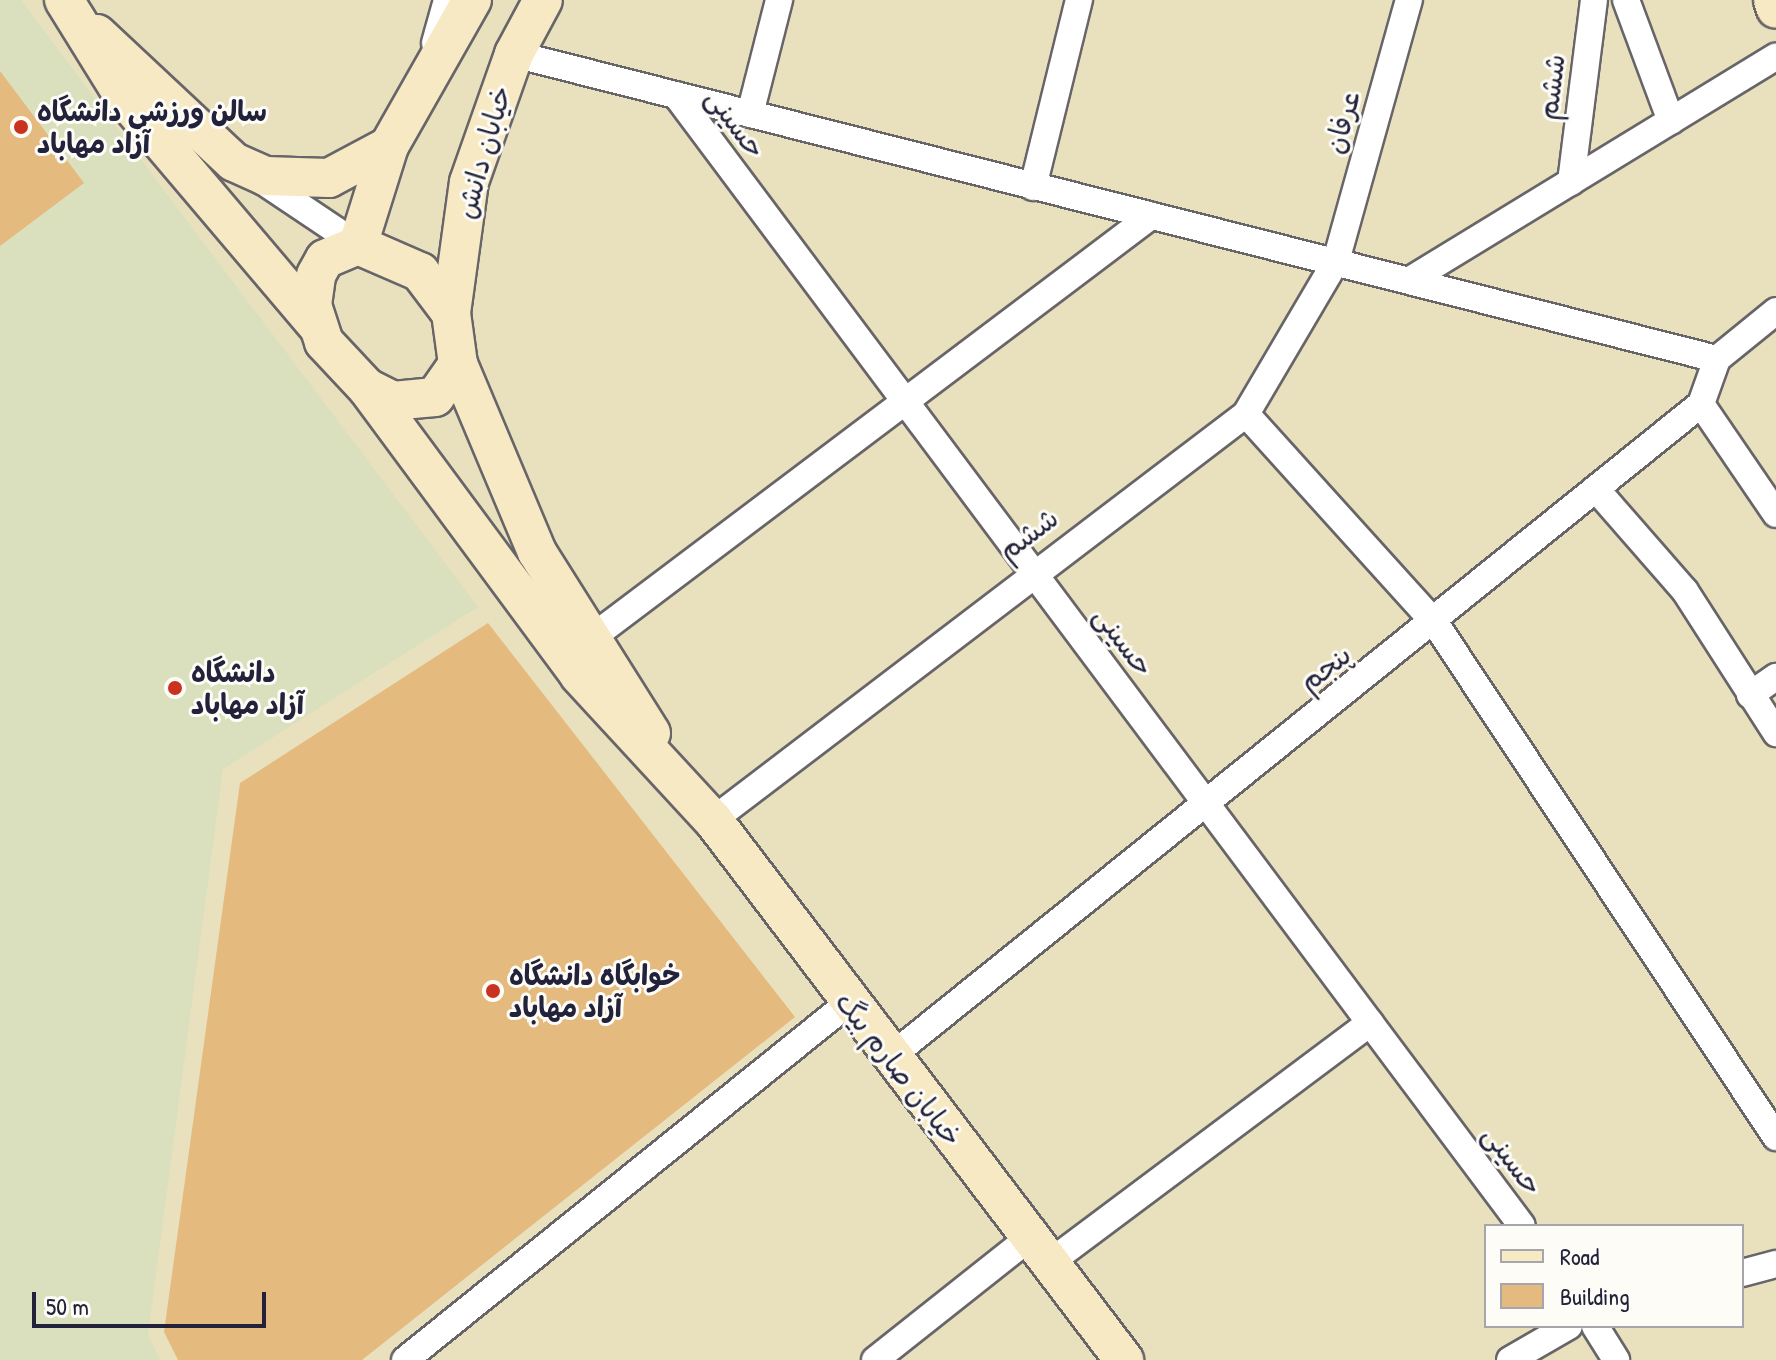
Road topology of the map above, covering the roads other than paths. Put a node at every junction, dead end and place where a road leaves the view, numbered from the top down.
1 (447, 0) edge
2 (472, 0) edge
3 (543, 0) edge
4 (779, 0) edge
5 (1079, 0) edge
6 (1409, 0) edge
7 (1594, 0) edge
8 (1626, 0) edge
9 (1773, 0) edge
10 (70, 8) edge
11 (1776, 9) edge
12 (514, 54) junction
13 (1776, 57) edge
14 (427, 73) junction
15 (676, 95) junction
16 (750, 114) junction
17 (1671, 121) junction
18 (389, 146) junction
19 (234, 162) junction
20 (1571, 182) junction
21 (1033, 187) junction
22 (1151, 216) junction
23 (358, 245) junction
24 (1336, 261) junction
25 (1410, 280) junction
26 (1776, 311) edge
27 (451, 313) junction
28 (316, 324) junction
29 (1717, 359) junction
30 (458, 364) junction
31 (367, 388) junction
32 (905, 401) junction
33 (1701, 404) junction
34 (1246, 414) junction
35 (1596, 489) junction
36 (1776, 514) edge
37 (1032, 571) junction
38 (1435, 623) junction
39 (594, 636) junction
40 (1776, 677) edge
41 (1750, 695) junction
42 (1776, 733) edge
43 (674, 778) junction
44 (1205, 803) junction
45 (713, 820) junction
46 (847, 1004) junction
47 (1370, 1023) junction
48 (889, 1058) junction
49 (1776, 1137) edge
50 (1521, 1224) edge
51 (1039, 1250) junction
52 (1776, 1264) edge
53 (1744, 1272) edge
54 (1566, 1328) edge
55 (1596, 1328) edge
56 (405, 1360) edge
57 (875, 1360) edge
58 (1124, 1360) edge
59 (1510, 1360) edge
60 (1616, 1360) edge

1 - 14 street
2 - 14 street
3 - 12 street, خیابان دانش
4 - 16 street
5 - 21 street
6 - 24 street, عرفان
7 - 20 street, ششم
8 - 17 street
9 - 11 street
10 - 19 street
10 - 28 street
12 - 15 street
12 - 27 street, خیابان دانش
13 - 17 street
14 - 18 street
15 - 16 street
15 - 32 street, حسینی
16 - 21 street
17 - 20 street
18 - 19 street
18 - 23 street
19 - 23 street
20 - 25 street
21 - 22 street
22 - 24 street
22 - 32 street
23 - 27 street
23 - 28 street
24 - 25 street
24 - 34 street, ششم
25 - 29 street
26 - 29 street
27 - 30 street
28 - 31 street
29 - 33 street
30 - 31 street
30 - 39 street
31 - 43 street
32 - 37 street, حسینی
32 - 39 street
33 - 35 street, پنجم
33 - 36 street
34 - 37 street, ششم
34 - 38 street
35 - 38 street, پنجم
35 - 41 street
37 - 44 street, حسینی
37 - 45 street, ششم
38 - 44 street, پنجم
38 - 49 street
39 - 43 street
40 - 41 street
41 - 42 street
43 - 45 street, خیابان صارم بیگ
44 - 47 street, حسینی
44 - 48 street, پنجم
45 - 46 street, خیابان صارم بیگ
46 - 48 street, خیابان صارم بیگ
46 - 56 street
47 - 50 street, حسینی
47 - 51 street
48 - 51 street, خیابان صارم بیگ
51 - 57 street
51 - 58 street, خیابان صارم بیگ
52 - 53 street
54 - 59 street
55 - 60 street

